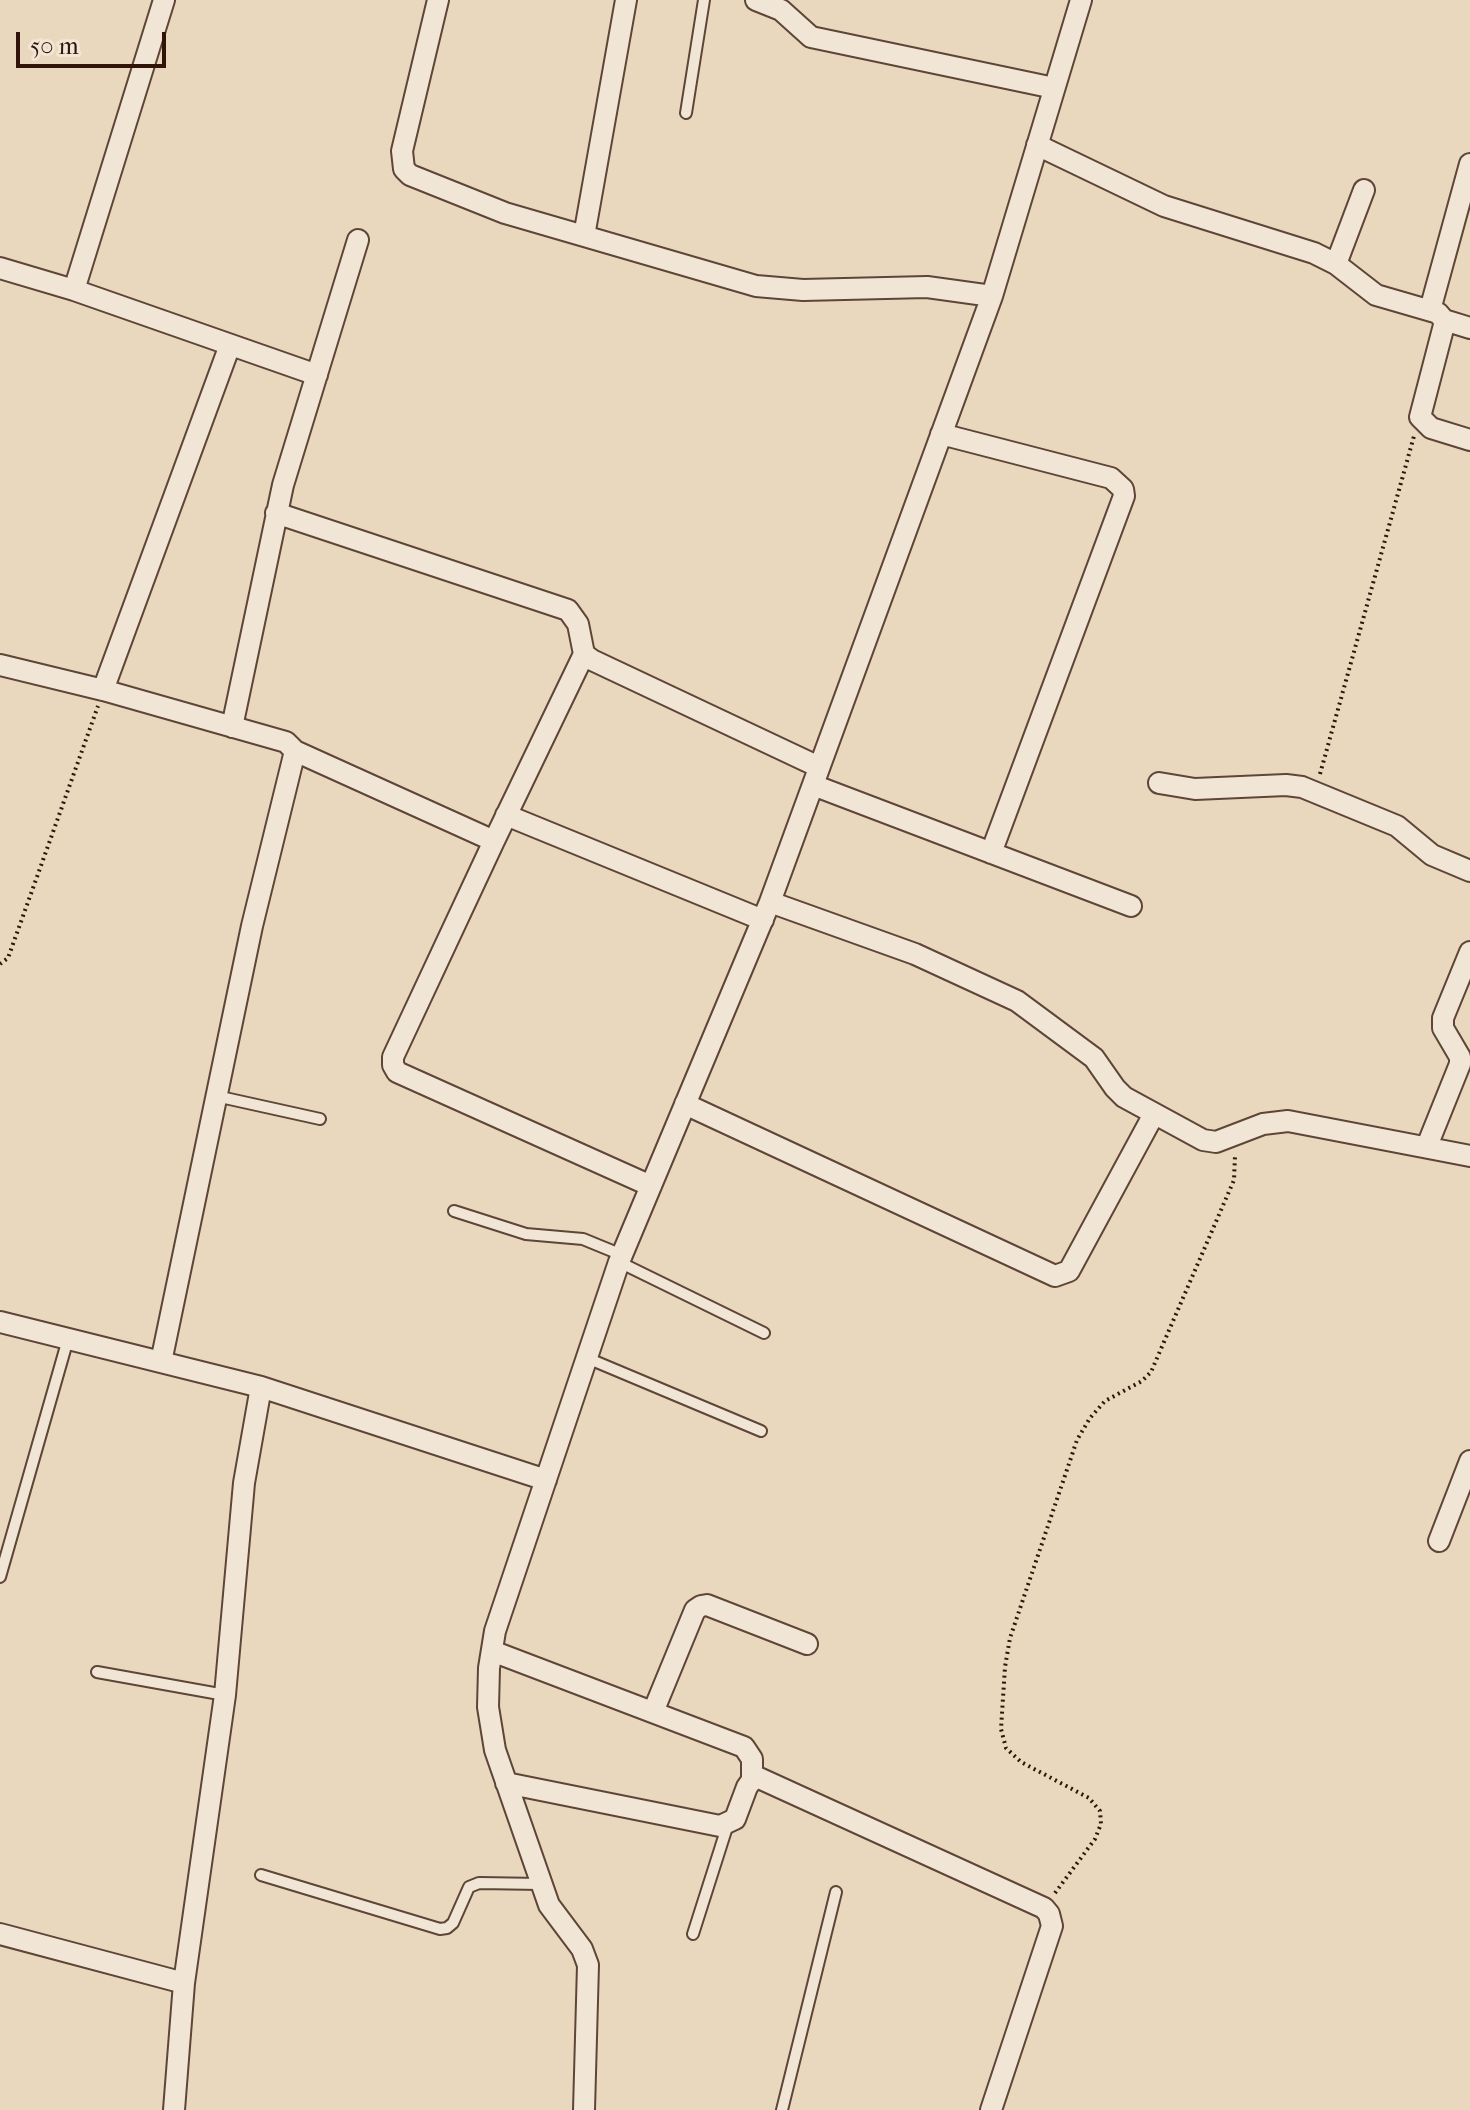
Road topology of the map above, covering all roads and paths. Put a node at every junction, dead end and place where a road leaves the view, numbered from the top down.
1 (164, 0) edge
2 (438, 0) edge
3 (626, 0) edge
4 (704, 0) edge
5 (756, 0) edge
6 (1081, 0) edge
7 (1054, 88) junction
8 (686, 113) dead end
9 (1037, 145) junction
10 (1470, 164) edge
11 (1364, 190) dead end
12 (584, 236) junction
13 (358, 240) dead end
14 (1336, 264) junction
15 (0, 268) edge
16 (74, 290) junction
17 (992, 296) junction
18 (1437, 315) junction
19 (1470, 328) edge
20 (230, 345) junction
21 (317, 375) junction
22 (1420, 417) junction
23 (941, 434) junction
24 (1470, 440) edge
25 (276, 513) junction
26 (584, 654) junction
27 (0, 665) edge
28 (103, 690) junction
29 (232, 727) junction
30 (295, 751) junction
31 (816, 776) junction
32 (1159, 783) dead end
33 (1315, 792) junction
34 (506, 815) junction
35 (494, 841) junction
36 (991, 853) junction
37 (1470, 871) edge
38 (1131, 906) dead end
39 (766, 911) junction
40 (1470, 952) edge
41 (0, 964) edge
42 (216, 1096) junction
43 (685, 1104) junction
44 (1154, 1114) junction
45 (320, 1119) dead end
46 (1227, 1139) junction
47 (1427, 1146) junction
48 (1470, 1156) edge
49 (651, 1186) junction
50 (454, 1211) dead end
51 (620, 1258) junction
52 (0, 1322) edge
53 (764, 1333) dead end
54 (68, 1339) junction
55 (587, 1358) junction
56 (161, 1362) junction
57 (261, 1387) junction
58 (761, 1431) dead end
59 (1470, 1461) edge
60 (546, 1480) junction
61 (1439, 1541) dead end
62 (0, 1577) edge
63 (807, 1644) dead end
64 (492, 1651) junction
65 (97, 1672) dead end
66 (225, 1695) junction
67 (653, 1712) junction
68 (752, 1780) junction
69 (506, 1783) junction
70 (728, 1824) junction
71 (261, 1875) dead end
72 (541, 1884) junction
73 (836, 1892) dead end
74 (1044, 1908) junction
75 (0, 1934) edge
76 (693, 1934) dead end
77 (184, 1983) junction
78 (174, 2110) edge
79 (584, 2110) edge
80 (782, 2110) edge
81 (991, 2110) edge

1 - 16 street
2 - 12 street
3 - 12 street
4 - 8 lane
5 - 7 street
6 - 7 street
7 - 9 street
9 - 14 street
9 - 17 street
10 - 18 street
11 - 14 street
12 - 17 street
13 - 21 street
14 - 18 street
15 - 16 street
16 - 20 street
17 - 23 street
18 - 19 street
18 - 22 street
20 - 21 street
20 - 28 street
21 - 25 street
22 - 24 street
22 - 33 path
23 - 31 street
23 - 36 street
25 - 26 street
25 - 29 street
26 - 31 street
26 - 34 street
27 - 28 street
28 - 29 street
28 - 41 path
29 - 30 street
30 - 35 street
30 - 42 street
31 - 36 street
31 - 39 street
32 - 33 street
33 - 37 street
34 - 35 street
34 - 39 street
35 - 49 street
36 - 38 street
39 - 43 street
39 - 44 street
40 - 47 street
42 - 45 lane
42 - 56 street
43 - 44 street
43 - 49 street
44 - 46 street
46 - 47 street
46 - 74 path
47 - 48 street
49 - 51 street
50 - 51 lane
51 - 53 lane
51 - 55 street
52 - 54 street
54 - 56 street
54 - 62 lane
55 - 58 lane
55 - 60 street
56 - 57 street
57 - 60 street
57 - 66 street
59 - 61 street
60 - 64 street
63 - 67 street
64 - 67 street
64 - 69 street
65 - 66 lane
66 - 77 street
67 - 68 street
68 - 70 street
68 - 74 street
69 - 70 street
69 - 72 street
70 - 76 lane
71 - 72 lane
72 - 79 street
73 - 80 lane
74 - 81 street
75 - 77 street
77 - 78 street

